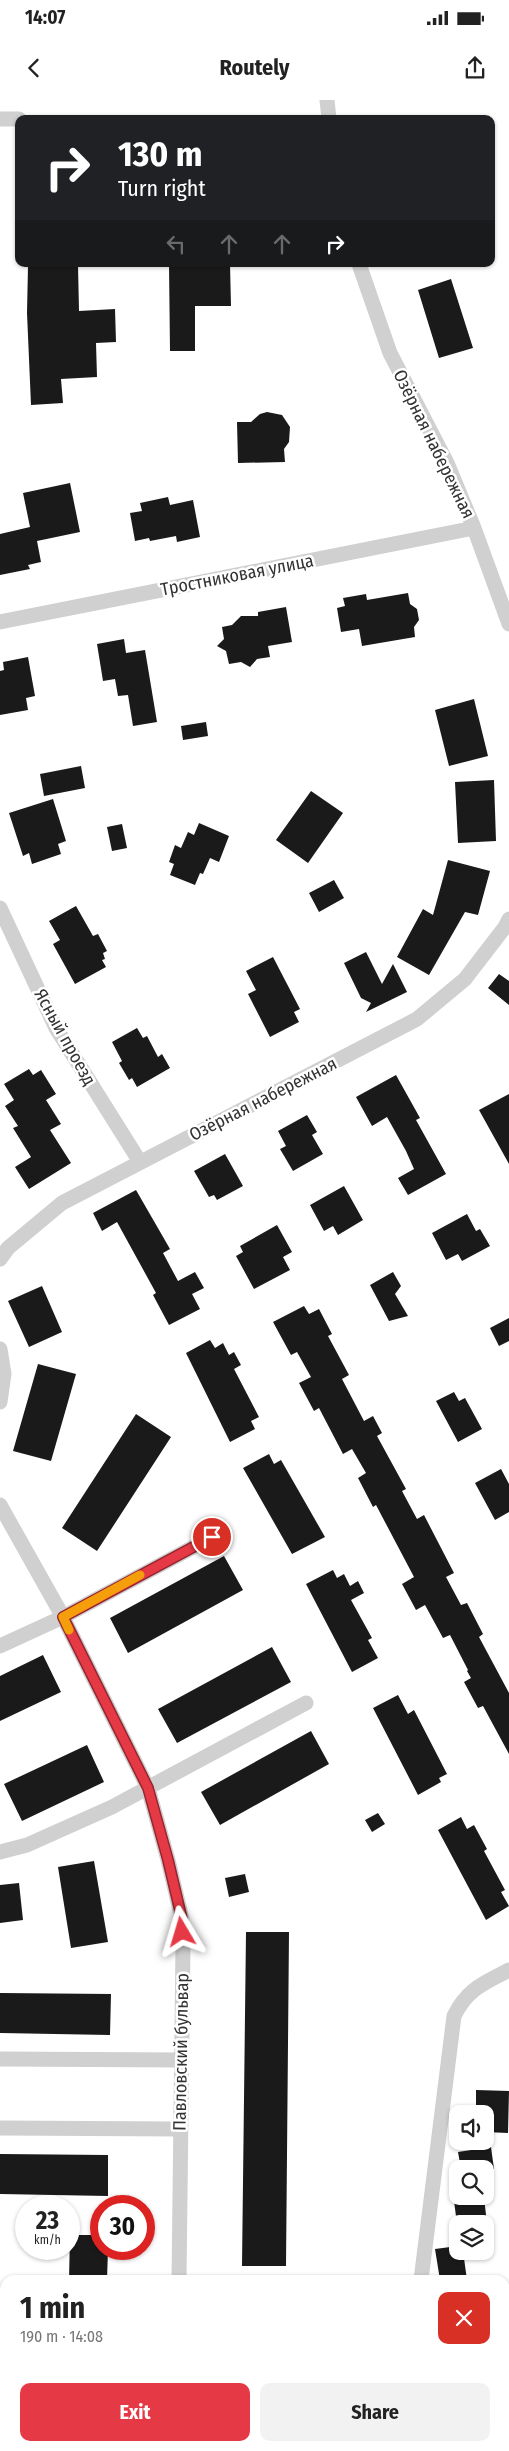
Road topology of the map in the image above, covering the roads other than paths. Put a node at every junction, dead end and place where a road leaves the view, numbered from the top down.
1 (327, 100) edge
2 (328, 115) edge
3 (0, 119) edge
4 (15, 119) edge
5 (361, 267) edge
6 (474, 528) junction
7 (0, 622) edge
8 (509, 624) edge
9 (0, 908) edge
10 (509, 919) edge
11 (140, 1162) junction
12 (0, 1259) edge
13 (0, 1349) edge
14 (0, 1402) edge
15 (0, 1505) edge
16 (212, 1537) dead end
17 (63, 1617) junction
18 (0, 1646) edge
19 (306, 1703) dead end
20 (148, 1788) junction
21 (0, 1852) edge
22 (509, 1970) edge
23 (0, 2059) edge
24 (181, 2060) junction
25 (0, 2128) edge
26 (179, 2129) junction
27 (179, 2275) edge
28 (422, 2275) edge

1 - 2 street
3 - 4 street
5 - 6 street, Озёрная набережная
6 - 7 street, Тростниковая улица
6 - 8 street, Озёрная набережная
9 - 11 street, Ясный проезд
10 - 11 street, Озёрная набережная
11 - 12 street, Озёрная набережная
13 - 14 street
15 - 17 street, Павловский бульвар
16 - 17 street
17 - 18 street
17 - 20 street, Павловский бульвар
19 - 20 street
20 - 21 street
20 - 24 street, Павловский бульвар
22 - 28 street
23 - 24 street
24 - 26 street, Павловский бульвар
25 - 26 street
26 - 27 street, Павловский бульвар

